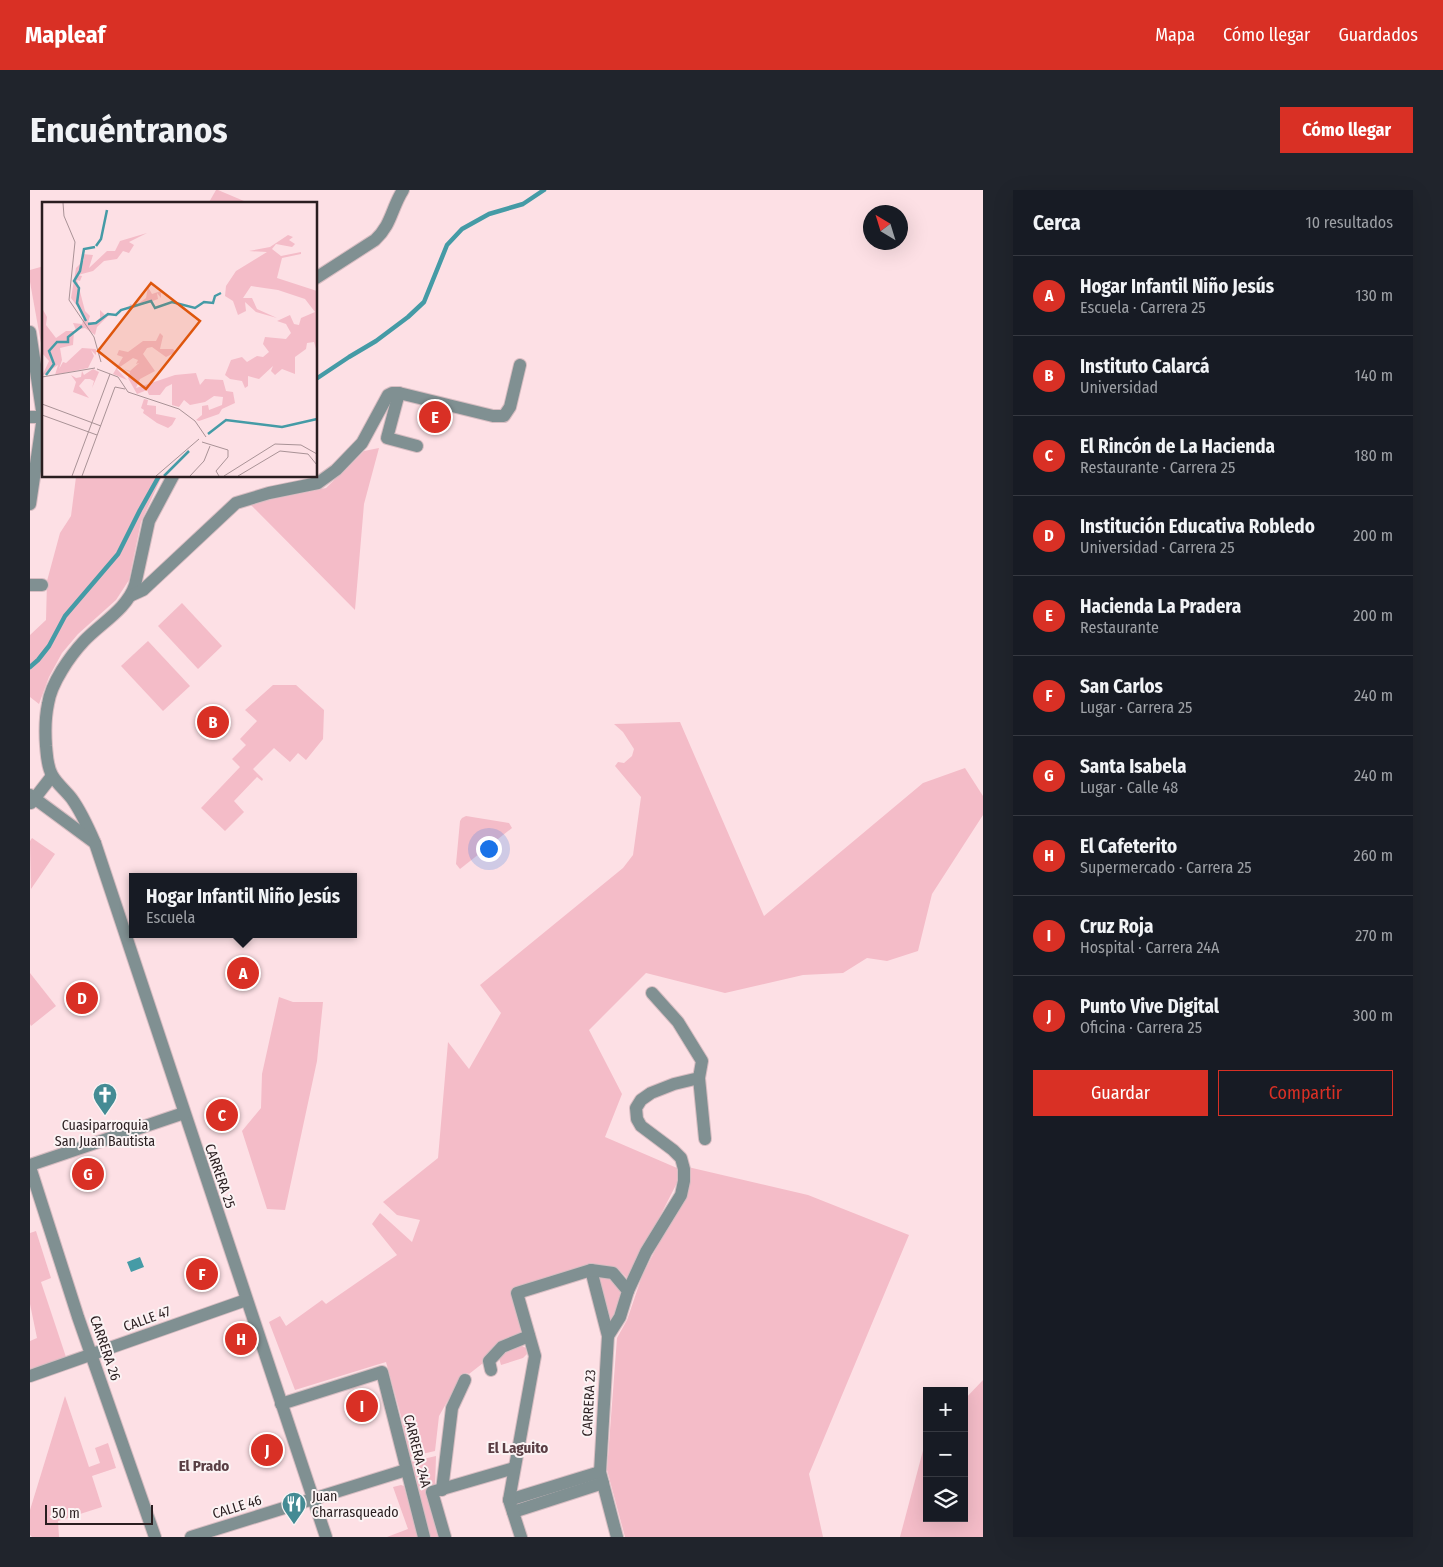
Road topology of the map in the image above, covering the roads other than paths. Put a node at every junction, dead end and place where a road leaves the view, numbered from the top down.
1 (403, 190) edge
2 (318, 277) edge
3 (30, 332) edge
4 (520, 365) dead end
5 (399, 393) junction
6 (36, 416) edge
7 (417, 446) dead end
8 (172, 478) edge
9 (30, 504) edge
10 (132, 595) junction
11 (52, 776) junction
12 (31, 799) edge
13 (95, 843) junction
14 (652, 994) dead end
15 (699, 1078) junction
16 (184, 1113) junction
17 (705, 1139) dead end
18 (30, 1166) edge
19 (591, 1270) junction
20 (628, 1291) junction
21 (246, 1300) junction
22 (529, 1336) junction
23 (608, 1336) junction
24 (91, 1355) junction
25 (492, 1370) dead end
26 (30, 1376) edge
27 (465, 1380) dead end
28 (281, 1404) junction
29 (514, 1468) junction
30 (406, 1470) junction
31 (602, 1478) junction
32 (437, 1491) junction
33 (313, 1499) junction
34 (511, 1506) junction
35 (155, 1537) edge
36 (191, 1537) edge
37 (326, 1537) edge
38 (424, 1537) edge
39 (444, 1537) edge
40 (520, 1537) edge
41 (617, 1537) edge

1 - 2 street
3 - 6 street
4 - 5 street
5 - 7 street
5 - 10 street
6 - 9 street
8 - 10 street
10 - 11 street
11 - 12 street
11 - 13 street, CARRERA 25
12 - 13 street
13 - 16 street, CARRERA 25
14 - 15 street
15 - 17 street
15 - 20 street
16 - 18 street
16 - 21 street, CARRERA 25
18 - 24 street, CARRERA 26
19 - 20 street
19 - 22 street
19 - 23 street, CARRERA 23
20 - 23 street
21 - 24 street, CALLE 47
21 - 28 street, CARRERA 25
22 - 25 street
22 - 29 street
23 - 31 street, CARRERA 23
24 - 26 street, CALLE 47
24 - 35 street, CARRERA 26
27 - 32 street, CARRERA 24A
28 - 30 street, CARRERA 24A
28 - 33 street, CARRERA 25
29 - 32 street
29 - 34 street
30 - 33 street, CALLE 46
30 - 38 street, CARRERA 24A
31 - 34 street
31 - 41 street, CARRERA 23
32 - 39 street, CARRERA 24A
33 - 36 street, CALLE 46
33 - 37 street, CARRERA 25
34 - 40 street

